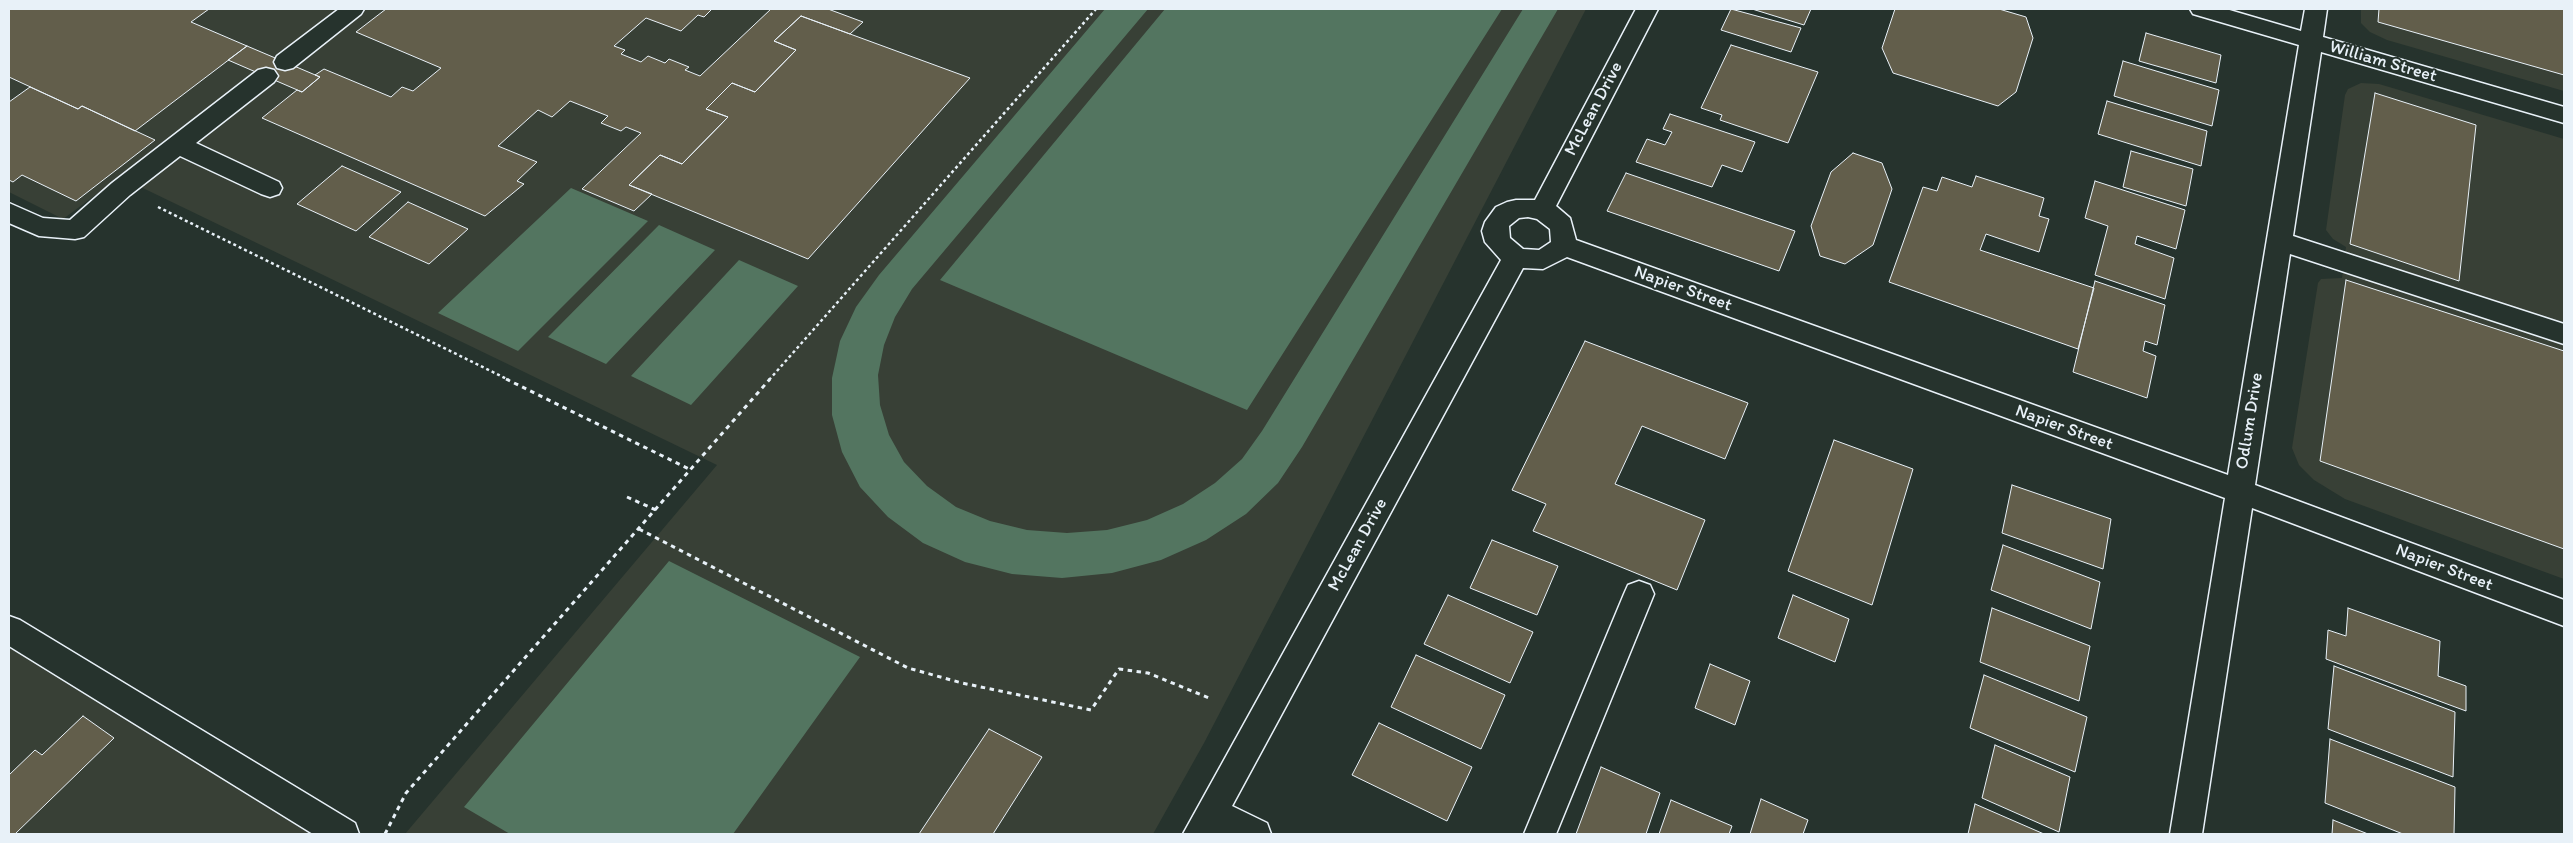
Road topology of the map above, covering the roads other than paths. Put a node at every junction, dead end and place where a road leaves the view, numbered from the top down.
1 (353, 9) edge
2 (1647, 9) edge
3 (2201, 9) edge
4 (2316, 9) edge
5 (2311, 41) junction
6 (285, 62) dead end
7 (266, 76) dead end
8 (2564, 115) edge
9 (178, 145) junction
10 (270, 188) dead end
11 (1542, 210) junction
12 (9, 212) edge
13 (2279, 241) junction
14 (1563, 245) junction
15 (1516, 257) junction
16 (2564, 334) edge
17 (2239, 492) junction
18 (1639, 594) dead end
19 (2564, 613) edge
20 (9, 630) edge
21 (1205, 823) edge
22 (343, 834) edge
23 (1255, 834) edge
24 (1540, 834) edge
25 (2186, 834) edge

1 - 6 street
2 - 11 street, McLean Drive
3 - 5 street, William Street
4 - 5 street, Odlum Drive
5 - 8 street, William Street
5 - 13 street, Odlum Drive
7 - 9 street
9 - 10 street
9 - 12 street
11 - 14 street
11 - 15 street
13 - 16 street
13 - 17 street, Odlum Drive
14 - 15 street
14 - 17 street, Napier Street
15 - 21 street, McLean Drive
17 - 19 street, Napier Street
17 - 25 street, Odlum Drive
18 - 24 street
20 - 22 street
21 - 23 street

